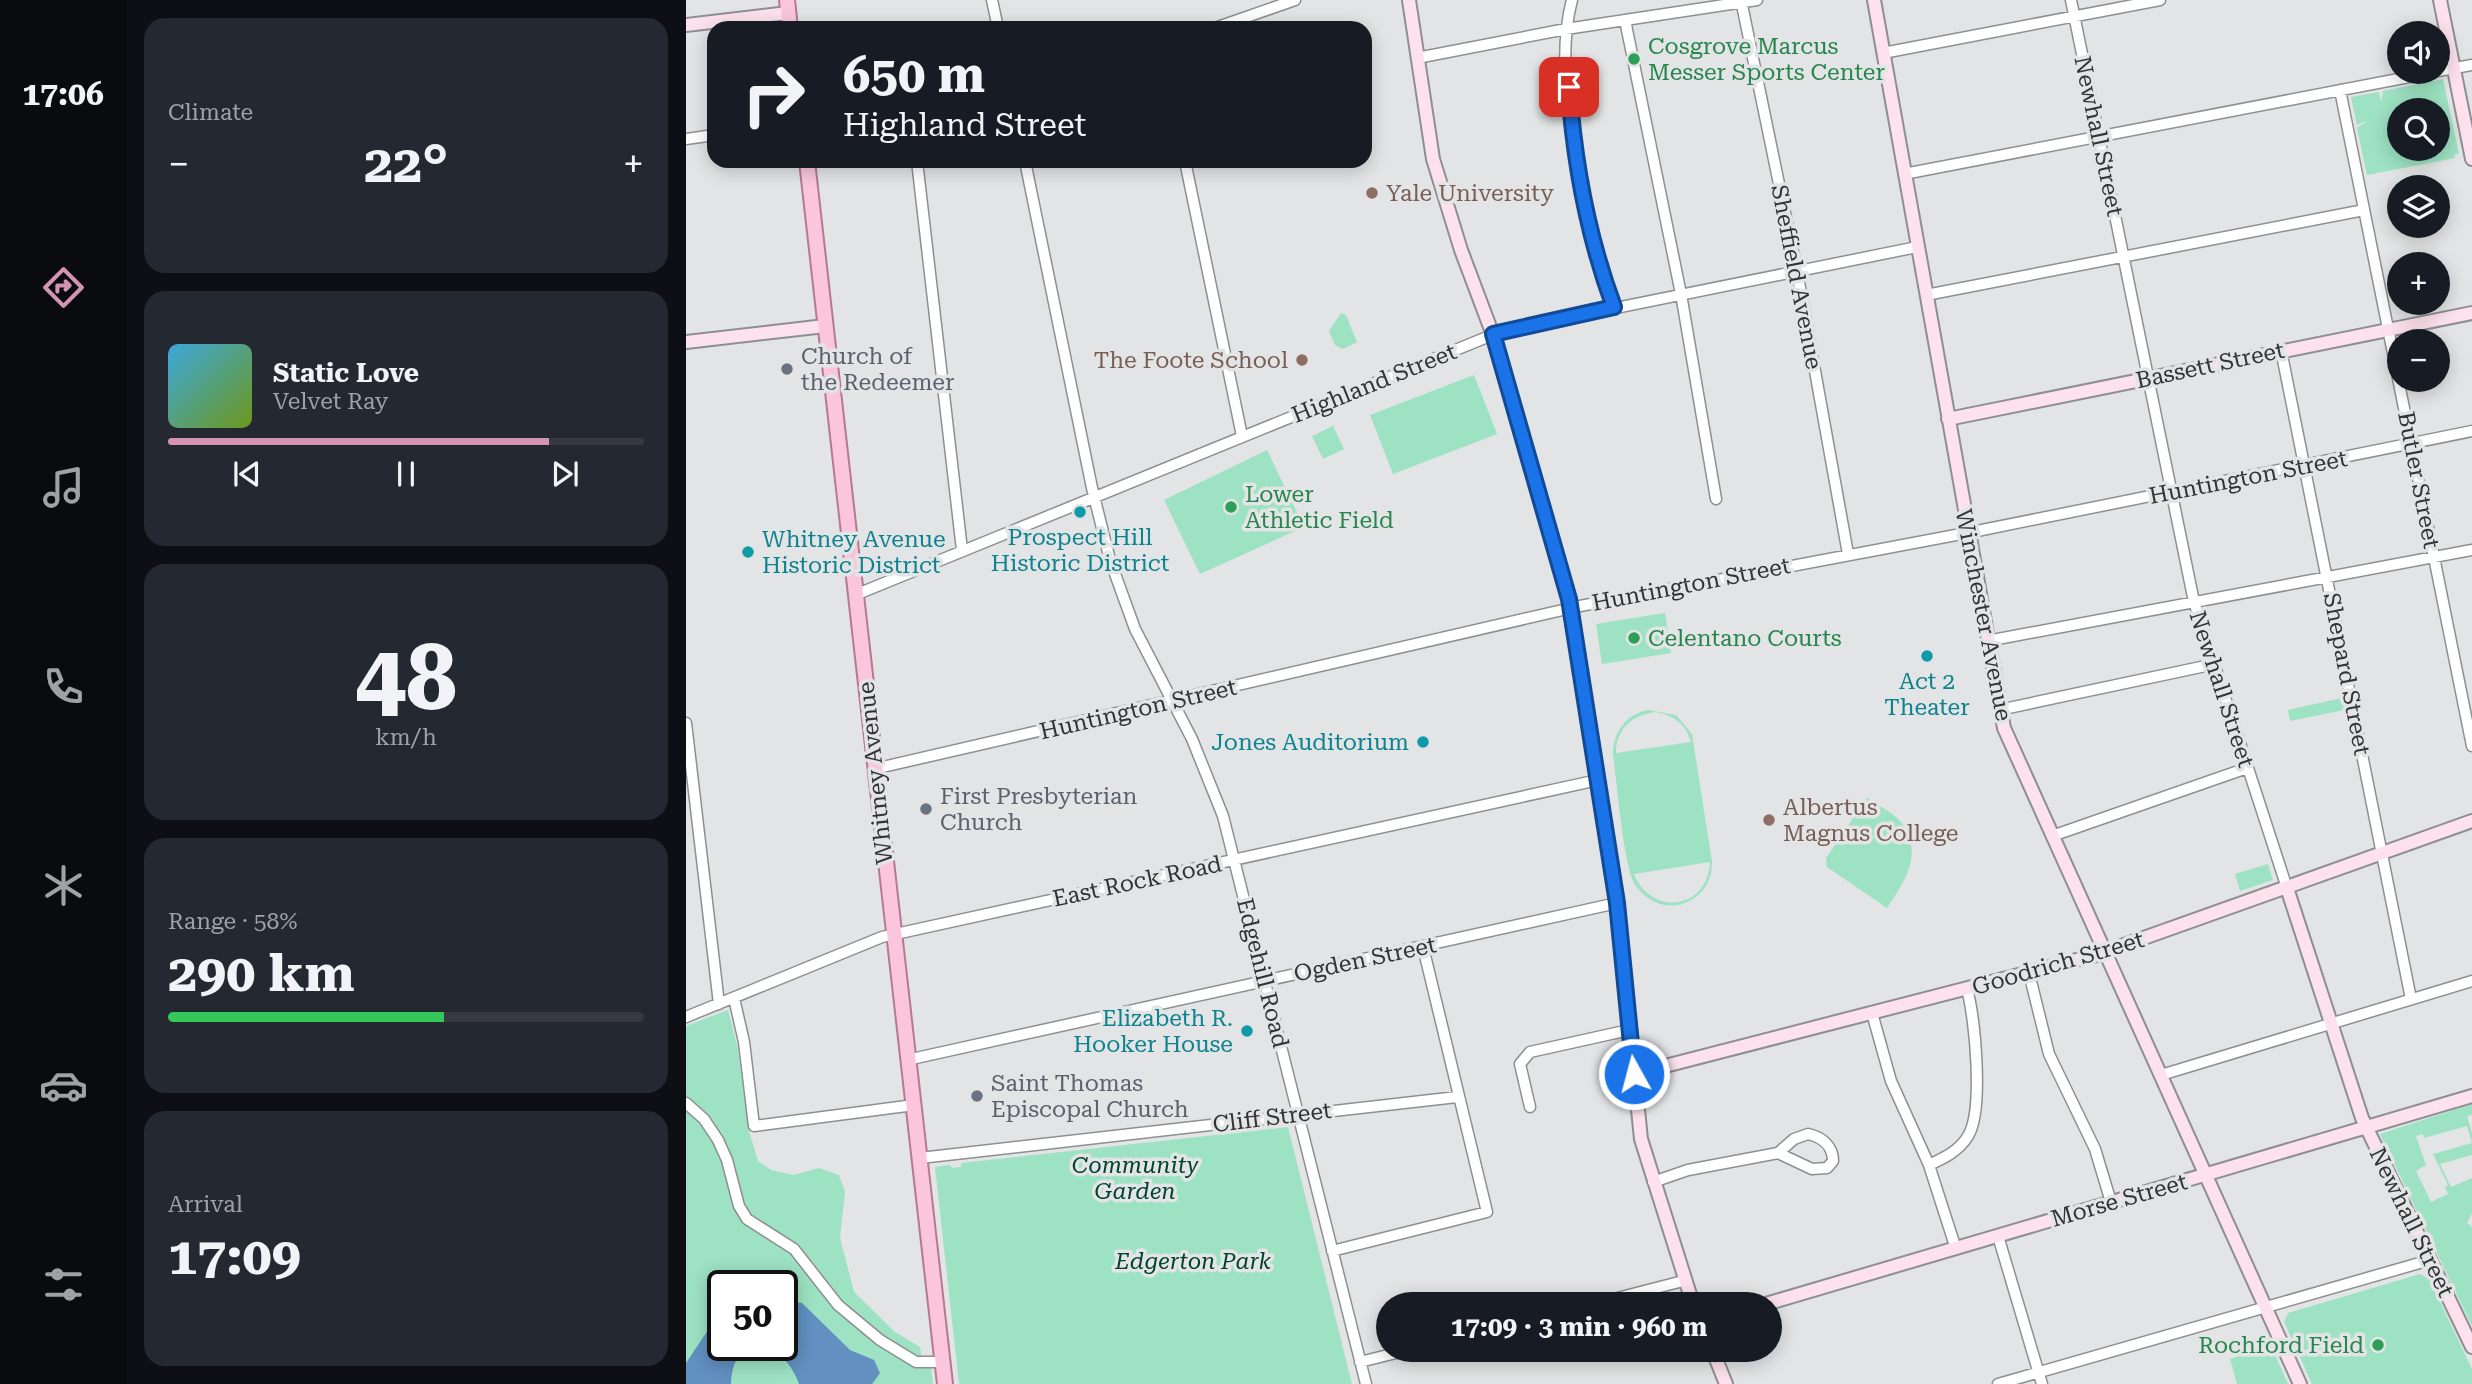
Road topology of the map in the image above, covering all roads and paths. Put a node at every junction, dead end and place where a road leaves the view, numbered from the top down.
1 (992, 0) edge
2 (1295, 0) edge
3 (1409, 0) edge
4 (1572, 0) edge
5 (1758, 0) edge
6 (1874, 0) edge
7 (2071, 0) edge
8 (2160, 0) edge
9 (2440, 0) edge
10 (1741, 1) edge
11 (788, 6) edge
12 (2074, 16) junction
13 (1625, 20) junction
14 (707, 21) edge
15 (707, 21) edge
16 (996, 21) edge
17 (1235, 21) edge
18 (686, 25) edge
19 (1566, 29) junction
20 (1883, 53) junction
21 (1417, 58) junction
22 (2472, 65) edge
23 (2454, 68) junction
24 (2450, 69) edge
25 (2387, 81) edge
26 (2340, 90) junction
27 (707, 136) edge
28 (2099, 136) junction
29 (686, 139) edge
30 (2472, 159) edge
31 (808, 168) edge
32 (918, 168) edge
33 (1026, 168) edge
34 (1186, 168) edge
35 (1904, 174) junction
36 (2364, 209) junction
37 (1917, 247) junction
38 (2123, 256) junction
39 (1797, 271) junction
40 (1681, 294) junction
41 (1926, 295) junction
42 (1614, 307) junction
43 (2472, 313) edge
44 (825, 326) junction
45 (2390, 329) edge
46 (2395, 329) edge
47 (2387, 331) edge
48 (1493, 334) junction
49 (686, 342) edge
50 (2281, 350) junction
51 (2148, 378) junction
52 (2402, 392) edge
53 (1948, 419) junction
54 (2472, 431) edge
55 (1242, 436) junction
56 (2411, 443) junction
57 (2305, 465) junction
58 (2172, 492) junction
59 (1094, 497) junction
60 (1716, 499) dead end
61 (1968, 532) junction
62 (962, 550) junction
63 (2472, 550) edge
64 (1848, 554) junction
65 (2435, 557) junction
66 (2328, 577) junction
67 (855, 594) junction
68 (2194, 602) junction
69 (1570, 608) junction
70 (1987, 642) junction
71 (2214, 664) junction
72 (1171, 701) junction
73 (1999, 710) junction
74 (686, 723) edge
75 (2472, 746) edge
76 (2247, 768) junction
77 (874, 769) junction
78 (1598, 780) junction
79 (2472, 821) edge
80 (2052, 836) junction
81 (2383, 853) junction
82 (1235, 860) junction
83 (2287, 888) junction
84 (1617, 903) junction
85 (892, 935) junction
86 (1423, 947) junction
87 (2105, 953) junction
88 (2029, 973) junction
89 (1265, 981) junction
90 (2472, 981) edge
91 (1967, 989) junction
92 (734, 998) junction
93 (2411, 999) junction
94 (719, 1004) junction
95 (1872, 1013) junction
96 (686, 1017) edge
97 (2331, 1024) junction
98 (1629, 1030) junction
99 (907, 1060) junction
100 (1634, 1074) junction
101 (2161, 1075) junction
102 (1457, 1097) junction
103 (2472, 1097) edge
104 (686, 1103) edge
105 (914, 1105) junction
106 (1530, 1107) dead end
107 (1298, 1114) junction
108 (2367, 1128) junction
109 (1777, 1153) junction
110 (920, 1158) junction
111 (1929, 1165) junction
112 (2206, 1174) junction
113 (1653, 1182) junction
114 (2111, 1202) junction
115 (1998, 1236) junction
116 (1956, 1249) junction
117 (1332, 1251) junction
118 (2430, 1259) junction
119 (1683, 1281) junction
120 (1640, 1292) edge
121 (1688, 1292) edge
122 (1782, 1299) edge
123 (2266, 1309) junction
124 (2472, 1347) edge
125 (1376, 1358) edge
126 (942, 1362) junction
127 (1360, 1362) junction
128 (1717, 1362) edge
129 (2038, 1372) junction
130 (944, 1384) edge
131 (1366, 1384) edge
132 (1726, 1384) edge
133 (1998, 1384) edge
134 (2042, 1384) edge
135 (2300, 1384) edge

1 - 16 street
2 - 17 street
3 - 21 main road
4 - 19 street
5 - 10 street
6 - 20 main road, Winchester Avenue
7 - 12 street, Newhall Street
8 - 12 street
9 - 23 main road
10 - 13 street
10 - 39 street, Sheffield Avenue
11 - 15 main road
12 - 20 street
12 - 28 street, Newhall Street
13 - 19 street
13 - 40 street
14 - 18 main road
19 - 21 street
19 - 42 street
20 - 35 main road, Winchester Avenue
21 - 48 main road
22 - 23 street
23 - 24 street
23 - 30 main road
25 - 26 street
26 - 28 street
26 - 36 street, Butler Street
27 - 29 street
28 - 35 street
28 - 38 street, Newhall Street
31 - 44 main road, Whitney Avenue
32 - 62 street
33 - 59 street, Edgehill Road
34 - 55 street
35 - 37 main road, Winchester Avenue
36 - 38 street
36 - 45 street, Butler Street
37 - 39 street, Highland Street
37 - 41 main road, Winchester Avenue
38 - 41 street
38 - 51 street, Newhall Street
39 - 40 street, Highland Street
39 - 64 street, Sheffield Avenue
40 - 42 street, Highland Street
40 - 60 street
41 - 53 main road, Winchester Avenue
42 - 48 street, Highland Street
43 - 46 main road, Bassett Street
44 - 49 main road
44 - 67 main road, Whitney Avenue
47 - 50 main road, Bassett Street
48 - 55 street, Highland Street
48 - 69 main road
50 - 51 main road, Bassett Street
50 - 57 street, Shepard Street
51 - 53 main road, Bassett Street
51 - 58 street, Newhall Street
52 - 56 street, Butler Street
53 - 61 main road, Winchester Avenue
54 - 56 street, Huntington Street
55 - 59 street, Highland Street
56 - 57 street, Huntington Street
56 - 65 street, Butler Street
57 - 58 street, Huntington Street
57 - 66 street, Shepard Street
58 - 61 street, Huntington Street
58 - 68 street, Newhall Street
59 - 62 street, Highland Street
59 - 72 street, Edgehill Road
61 - 64 street, Huntington Street
61 - 70 main road, Winchester Avenue
62 - 67 street, Highland Street
63 - 65 street
64 - 69 street, Huntington Street
65 - 66 street
65 - 75 street, Butler Street
66 - 68 street
66 - 81 street, Shepard Street
67 - 77 main road, Whitney Avenue
68 - 70 street
68 - 71 street, Newhall Street
69 - 72 street, Huntington Street
69 - 78 main road
70 - 73 main road, Winchester Avenue
71 - 73 street
71 - 76 street, Newhall Street
72 - 77 street, Huntington Street
72 - 82 street, Edgehill Road
73 - 80 main road, Winchester Avenue
74 - 94 street
76 - 80 street
76 - 83 street, Newhall Street
77 - 85 main road, Whitney Avenue
78 - 82 street, East Rock Road
78 - 84 main road
79 - 81 main road, Goodrich Street
80 - 87 main road, Winchester Avenue
81 - 83 main road, Goodrich Street
81 - 93 street, Shepard Street
82 - 85 street, East Rock Road
82 - 89 street, Edgehill Road
83 - 87 main road, Goodrich Street
83 - 97 main road, Newhall Street
84 - 86 street, Ogden Street
84 - 98 main road
85 - 92 street, East Rock Road
85 - 99 main road, Whitney Avenue
86 - 89 street, Ogden Street
86 - 102 street
87 - 88 main road, Goodrich Street
87 - 101 main road, Winchester Avenue
88 - 91 main road, Goodrich Street
88 - 114 street
89 - 99 street, Ogden Street
89 - 107 street, Edgehill Road
90 - 93 street
91 - 95 main road, Goodrich Street
91 - 111 street
92 - 94 street, East Rock Road
92 - 105 street
93 - 97 street
94 - 96 street, East Rock Road
95 - 100 main road, Goodrich Street
95 - 111 street
97 - 101 street
97 - 108 main road, Newhall Street
98 - 100 main road
98 - 106 street
99 - 105 main road, Whitney Avenue
100 - 113 main road
101 - 112 main road, Winchester Avenue
102 - 107 street, Cliff Street
102 - 117 street
103 - 108 main road, Morse Street
104 - 126 street
105 - 110 main road, Whitney Avenue
107 - 110 street, Cliff Street
107 - 117 street, Edgehill Road
108 - 112 main road, Morse Street
108 - 118 main road, Newhall Street
109 - 109 street
109 - 113 street
110 - 126 main road, Whitney Avenue
111 - 116 street
112 - 114 main road, Morse Street
112 - 123 main road, Winchester Avenue
113 - 119 main road
114 - 115 main road, Morse Street
115 - 116 main road, Morse Street
115 - 129 street
116 - 122 main road, Morse Street
117 - 127 street, Edgehill Road
118 - 123 street
118 - 124 main road, Newhall Street
119 - 120 street
119 - 121 main road
123 - 129 street
123 - 135 main road, Winchester Avenue
125 - 127 street
126 - 130 main road, Whitney Avenue
127 - 131 street, Edgehill Road
128 - 132 main road
129 - 133 street
129 - 134 street

